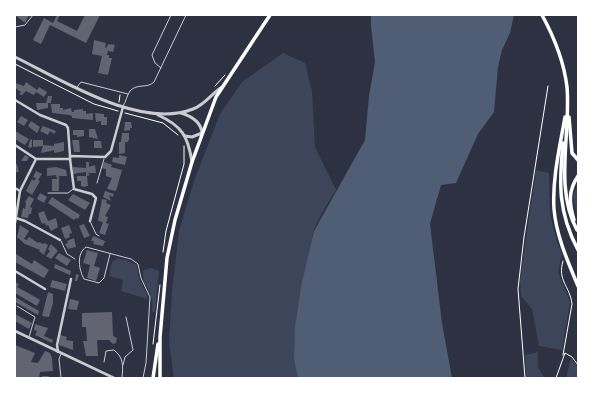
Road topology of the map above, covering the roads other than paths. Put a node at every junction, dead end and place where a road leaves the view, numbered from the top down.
1 (33, 15) edge
2 (171, 15) edge
3 (186, 15) edge
4 (270, 15) edge
5 (542, 15) edge
6 (15, 26) edge
7 (15, 57) edge
8 (161, 68) junction
9 (222, 87) junction
10 (76, 88) junction
11 (128, 95) junction
12 (15, 100) edge
13 (567, 104) junction
14 (123, 107) junction
15 (155, 114) junction
16 (181, 114) junction
17 (565, 117) junction
18 (202, 133) junction
19 (185, 136) junction
20 (15, 145) edge
21 (70, 157) junction
22 (104, 158) junction
23 (36, 159) junction
24 (578, 160) edge
25 (192, 162) junction
26 (578, 176) edge
27 (97, 183) dead end
28 (15, 188) edge
29 (74, 189) junction
30 (20, 191) junction
31 (48, 193) dead end
32 (16, 218) junction
33 (90, 221) joint
34 (15, 223) edge
35 (578, 231) edge
36 (99, 236) dead end
37 (60, 240) joint
38 (578, 250) edge
39 (110, 254) junction
40 (75, 259) dead end
41 (15, 271) edge
42 (71, 279) dead end
43 (578, 286) edge
44 (45, 289) dead end
45 (17, 306) dead end
46 (126, 317) dead end
47 (15, 331) edge
48 (29, 338) junction
49 (160, 338) junction
50 (58, 352) junction
51 (61, 354) junction
52 (104, 362) dead end
53 (123, 365) junction
54 (153, 377) edge
55 (61, 378) edge
56 (114, 378) edge
57 (122, 378) edge
58 (143, 378) edge
59 (160, 378) edge

1 - 6 lane
2 - 8 lane
3 - 8 lane
4 - 9 main road
5 - 13 main road
7 - 10 street
8 - 11 lane
9 - 16 street
9 - 18 main road
10 - 11 lane
10 - 14 street
11 - 14 lane
12 - 21 street
13 - 17 main road
13 - 24 main road
13 - 35 main road
14 - 15 street
14 - 22 street
15 - 16 street
15 - 19 street
16 - 18 street
17 - 38 main road
17 - 43 main road
18 - 19 street
18 - 25 main road
19 - 25 street
20 - 23 street
21 - 22 street
21 - 23 street
21 - 29 street
22 - 27 lane
23 - 30 street
25 - 49 main road
26 - 35 main road
28 - 30 street
29 - 31 lane
29 - 33 street
30 - 32 street
32 - 34 street
32 - 37 street
33 - 36 lane
37 - 40 lane
39 - 39 lane
39 - 58 lane
41 - 44 street
42 - 50 street
45 - 48 lane
46 - 53 lane
47 - 48 street
48 - 50 street
49 - 54 main road
49 - 59 main road
50 - 51 street
51 - 55 lane
51 - 56 street
52 - 53 lane
53 - 57 lane

